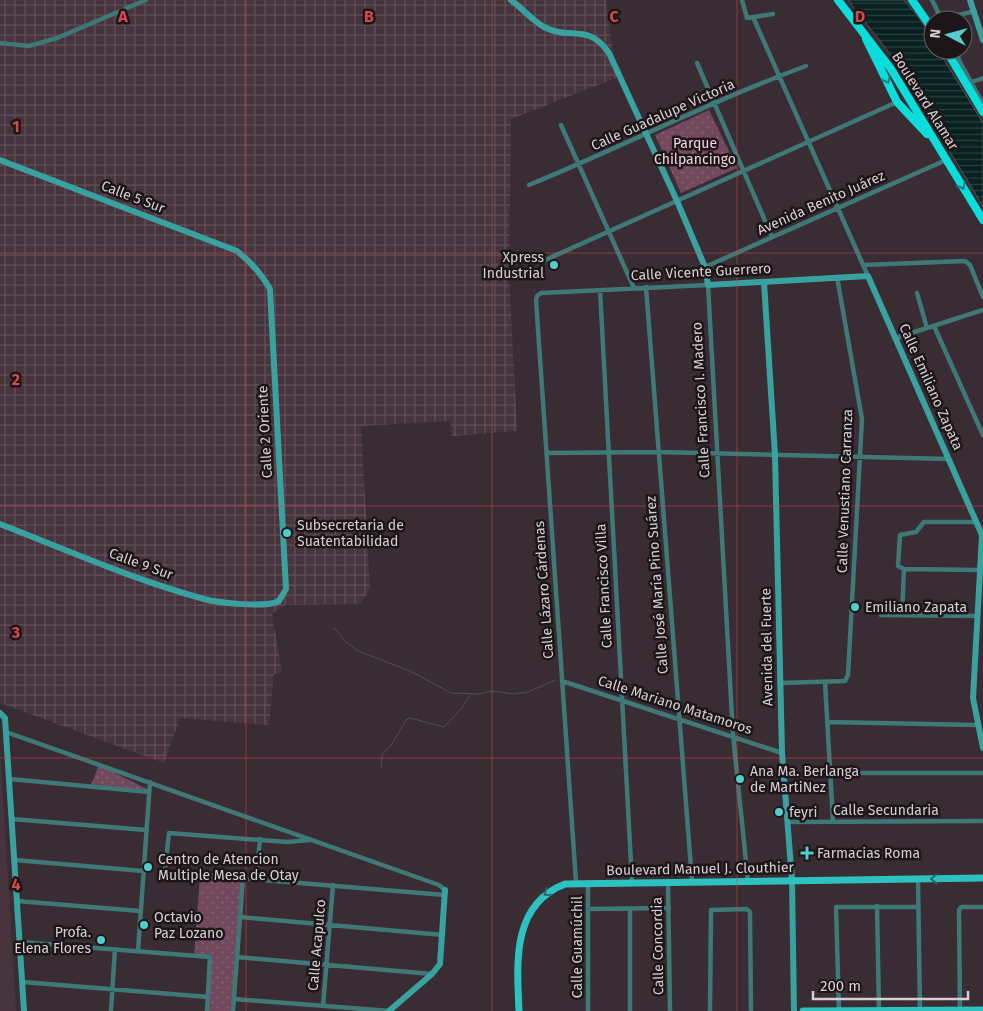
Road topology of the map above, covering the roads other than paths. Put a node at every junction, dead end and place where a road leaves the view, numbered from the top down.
1 (146, 0) edge
2 (511, 0) edge
3 (742, 0) edge
4 (838, 0) edge
5 (912, 0) edge
6 (970, 0) edge
7 (975, 10) joint
8 (773, 14) dead end
9 (923, 16) edge
10 (753, 17) junction
11 (861, 28) junction
12 (983, 40) edge
13 (0, 43) edge
14 (952, 60) edge
15 (959, 60) edge
16 (697, 63) dead end
17 (806, 66) dead end
18 (778, 76) junction
19 (983, 78) edge
20 (972, 82) junction
21 (897, 102) junction
22 (714, 104) junction
23 (983, 104) edge
24 (983, 112) edge
25 (561, 125) dead end
26 (646, 132) junction
27 (807, 143) junction
28 (939, 146) junction
29 (0, 160) edge
30 (946, 160) junction
31 (578, 165) junction
32 (743, 172) junction
33 (529, 185) dead end
34 (677, 201) junction
35 (837, 209) junction
36 (983, 220) edge
37 (610, 230) junction
38 (772, 237) junction
39 (544, 261) dead end
40 (253, 264) joint
41 (863, 265) junction
42 (705, 267) junction
43 (868, 276) junction
44 (837, 277) junction
45 (764, 282) junction
46 (708, 284) junction
47 (646, 287) junction
48 (634, 288) junction
49 (600, 290) junction
50 (917, 293) dead end
51 (537, 296) joint
52 (983, 297) edge
53 (983, 310) edge
54 (934, 326) junction
55 (927, 328) junction
56 (896, 338) junction
57 (983, 435) edge
58 (608, 452) junction
59 (658, 452) junction
60 (547, 453) junction
61 (716, 454) junction
62 (775, 455) junction
63 (859, 457) junction
64 (949, 459) junction
65 (978, 522) junction
66 (0, 524) edge
67 (982, 534) edge
68 (904, 569) junction
69 (981, 570) junction
70 (279, 601) joint
71 (881, 615) dead end
72 (902, 615) junction
73 (977, 616) junction
74 (562, 681) junction
75 (825, 682) junction
76 (780, 683) junction
77 (622, 699) junction
78 (0, 713) edge
79 (678, 717) junction
80 (827, 722) junction
81 (980, 729) edge
82 (6, 732) junction
83 (733, 735) junction
84 (983, 748) edge
85 (782, 753) junction
86 (830, 773) junction
87 (983, 773) edge
88 (10, 780) junction
89 (150, 782) junction
90 (149, 792) junction
91 (12, 819) junction
92 (983, 821) edge
93 (789, 822) junction
94 (833, 822) junction
95 (146, 830) junction
96 (260, 839) junction
97 (311, 839) junction
98 (15, 860) junction
99 (143, 871) junction
100 (243, 878) junction
101 (983, 878) edge
102 (256, 879) junction
103 (918, 879) junction
104 (792, 880) junction
105 (692, 881) junction
106 (748, 881) junction
107 (576, 882) junction
108 (588, 882) junction
109 (632, 882) junction
110 (668, 882) junction
111 (334, 886) junction
112 (445, 892) junction
113 (17, 901) junction
114 (877, 906) junction
115 (983, 906) edge
116 (918, 907) junction
117 (669, 908) junction
118 (588, 909) junction
119 (630, 909) junction
120 (140, 910) junction
121 (240, 917) junction
122 (330, 926) junction
123 (442, 935) junction
124 (20, 942) junction
125 (115, 949) junction
126 (138, 951) junction
127 (237, 957) junction
128 (327, 966) junction
129 (432, 974) junction
130 (22, 982) junction
131 (113, 990) junction
132 (208, 997) junction
133 (234, 999) junction
134 (323, 1006) junction
135 (879, 1010) edge
136 (920, 1010) edge
137 (960, 1010) junction
138 (983, 1010) edge
139 (24, 1011) edge
140 (111, 1011) edge
141 (207, 1011) edge
142 (233, 1011) edge
143 (390, 1011) edge
144 (519, 1011) edge
145 (588, 1011) edge
146 (630, 1011) edge
147 (670, 1011) edge
148 (710, 1011) edge
149 (751, 1011) edge
150 (794, 1011) edge
151 (803, 1011) edge
152 (839, 1011) edge

1 - 13 street
2 - 26 street, Calle Francisco I. Madero
3 - 10 street, Calle Emiliano Zapata
4 - 11 highway, Boulevard Alamar
5 - 9 highway
6 - 7 street
7 - 12 street
8 - 10 street
10 - 18 street, Calle Emiliano Zapata
11 -> 21 highway
11 - 28 highway, Boulevard Alamar
14 - 24 highway
15 - 20 street
16 - 22 street
17 - 18 street, Calle Guadalupe Victoria
18 - 22 street, Calle Guadalupe Victoria
18 - 27 street, Calle Emiliano Zapata
19 - 20 street
20 - 23 street
21 - 27 street
21 - 28 highway
22 - 26 street, Calle Guadalupe Victoria
22 - 32 street
25 - 31 street
26 - 31 street, Calle Guadalupe Victoria
26 - 34 street, Calle Francisco I. Madero
27 - 32 street
27 - 35 street, Calle Emiliano Zapata
28 - 30 highway, Boulevard Alamar
29 - 40 street, Calle 5 Sur
30 - 35 street, Avenida Benito Juárez
30 -> 36 highway, Boulevard Alamar
31 - 33 street, Calle Guadalupe Victoria
31 - 37 street
32 - 34 street
32 - 38 street
34 - 37 street
34 - 42 street, Calle Francisco I. Madero
35 - 38 street, Avenida Benito Juárez
35 - 41 street, Calle Emiliano Zapata
37 - 39 street
37 - 48 street
38 - 42 street, Avenida Benito Juárez
40 - 70 street, Calle 2 Oriente
41 - 43 street, Calle Emiliano Zapata
41 - 52 street
42 - 46 street, Calle Francisco I. Madero
43 - 44 street, Calle Vicente Guerrero
43 - 56 street, Calle Emiliano Zapata
44 - 45 street, Calle Vicente Guerrero
44 - 63 street, Calle Venustiano Carranza
45 - 46 street, Calle Vicente Guerrero
45 - 62 street, Avenida del Fuerte
46 - 47 street, Calle Vicente Guerrero
46 - 61 street, Calle Francisco I. Madero
47 - 48 street, Calle Vicente Guerrero
47 - 59 street, Calle José María Pino Suárez
48 - 49 street, Calle Vicente Guerrero
49 - 51 street, Calle Vicente Guerrero
49 - 58 street, Calle Francisco Villa
50 - 55 street
51 - 60 street, Calle Lázaro Cárdenas
53 - 54 street
54 - 55 street
54 - 57 street
55 - 56 street
56 - 64 street, Calle Emiliano Zapata
58 - 59 street
58 - 60 street
58 - 77 street, Calle Francisco Villa
59 - 61 street
59 - 79 street, Calle José María Pino Suárez
60 - 74 street, Calle Lázaro Cárdenas
61 - 62 street
61 - 83 street, Calle Francisco I. Madero
62 - 63 street
62 - 76 street, Avenida del Fuerte
63 - 64 street
63 - 75 street, Calle Venustiano Carranza
64 - 65 street, Calle Emiliano Zapata
65 - 67 street, Calle Emiliano Zapata
65 - 68 street
66 - 70 street, Calle 9 Sur
67 - 69 street, Calle Emiliano Zapata
68 - 69 street
68 - 72 street
69 - 73 street, Calle Emiliano Zapata
71 - 72 street
72 - 73 street
73 - 81 street, Calle Emiliano Zapata
74 - 77 street, Calle Mariano Matamoros
74 - 107 street, Calle Lázaro Cárdenas
75 - 76 street
75 - 80 street
76 - 85 street, Avenida del Fuerte
77 - 79 street, Calle Mariano Matamoros
77 - 109 street, Calle Francisco Villa
78 - 82 street
79 - 83 street, Calle Mariano Matamoros
79 - 105 street, Calle José María Pino Suárez
80 - 81 street
80 - 86 street
81 - 84 street, Calle Emiliano Zapata
82 - 88 street
82 - 89 street
83 - 85 street, Calle Mariano Matamoros
83 - 106 street, Calle Francisco I. Madero
85 - 93 street, Avenida del Fuerte
86 - 87 street
86 - 94 street
88 - 90 street
88 - 91 street
89 - 90 street
89 - 97 street
90 - 95 street
91 - 95 street
91 - 98 street
92 - 94 street, Calle Secundaria
93 - 94 street, Calle Secundaria
93 - 104 street, Avenida del Fuerte
95 - 99 street
96 - 97 street
96 - 100 street
96 - 102 street
97 - 112 street
98 - 99 street
98 - 113 street
99 - 120 street
100 - 102 street
100 - 121 street
101 -> 103 main road, Boulevard Manuel J. Clouthier
102 - 111 street
103 - 104 main road, Boulevard Manuel J. Clouthier
103 - 116 street
104 - 106 main road, Boulevard Manuel J. Clouthier
104 - 150 street, Avenida del Fuerte
105 - 106 main road, Boulevard Manuel J. Clouthier
105 - 110 main road, Boulevard Manuel J. Clouthier
107 - 108 main road, Boulevard Manuel J. Clouthier
107 -> 144 main road, Boulevard Manuel J. Clouthier
108 - 109 main road, Boulevard Manuel J. Clouthier
108 - 118 street, Calle Guamúchil
109 - 110 main road, Boulevard Manuel J. Clouthier
110 - 117 street, Calle Concordia
111 - 112 street
111 - 122 street, Calle Acapulco
112 - 123 street
113 - 120 street
113 - 124 street
114 - 116 street
114 - 135 street
114 - 152 street
115 - 137 street
116 - 136 street
117 - 119 street
117 - 147 street, Calle Concordia
118 - 119 street
118 - 145 street, Calle Guamúchil
119 - 146 street
120 - 126 street
121 - 122 street
121 - 127 street
122 - 123 street
122 - 128 street, Calle Acapulco
123 - 129 street
124 - 125 street
124 - 130 street
125 - 126 street
125 - 131 street
126 - 132 street
127 - 128 street
127 - 133 street
128 - 129 street
128 - 134 street, Calle Acapulco
129 - 143 street
130 - 131 street
130 - 139 street
131 - 132 street
131 - 140 street
132 - 141 street
133 - 134 street
133 - 142 street
134 - 143 street
135 - 136 main road
135 - 152 main road
136 - 137 main road
137 - 138 main road
148 - 149 street
151 - 152 main road

